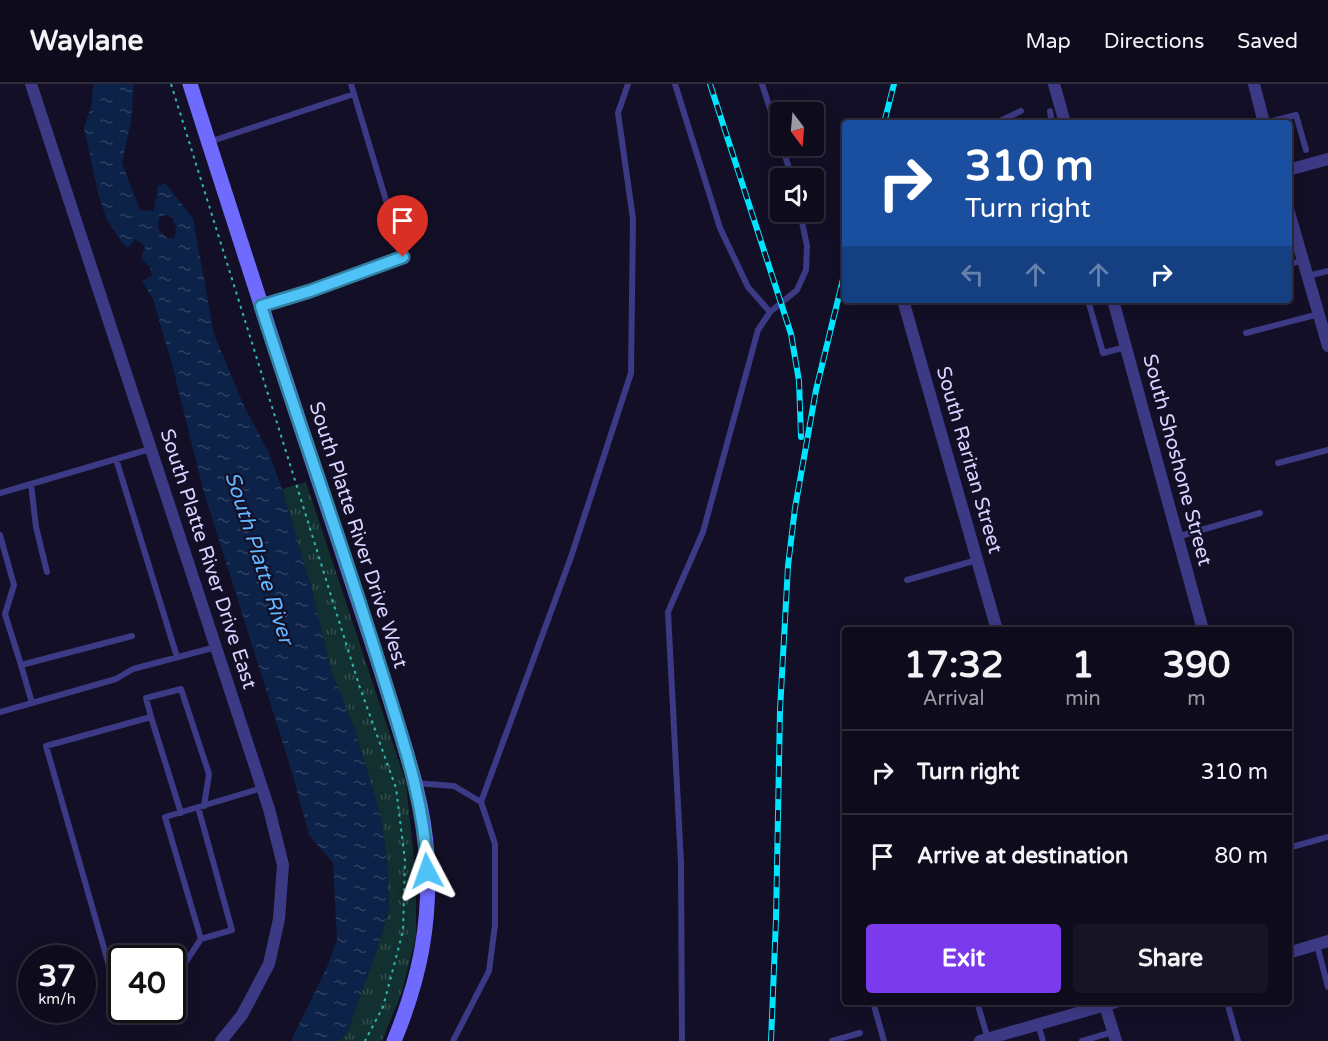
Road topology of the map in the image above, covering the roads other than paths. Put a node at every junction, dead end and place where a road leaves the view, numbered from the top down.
1 (31, 84) edge
2 (190, 84) edge
3 (351, 84) edge
4 (628, 84) edge
5 (675, 84) edge
6 (762, 84) edge
7 (1054, 84) edge
8 (1254, 84) edge
9 (354, 94) junction
10 (770, 108) edge
11 (1021, 111) dead end
12 (1050, 111) dead end
13 (1002, 120) edge
14 (1052, 120) edge
15 (1064, 120) edge
16 (1264, 120) edge
17 (1277, 120) edge
18 (209, 142) junction
19 (1306, 150) dead end
20 (1328, 159) edge
21 (1292, 169) edge
22 (802, 222) edge
23 (1292, 222) edge
24 (1304, 260) junction
25 (1292, 264) edge
26 (1328, 271) edge
27 (1308, 276) junction
28 (904, 303) edge
29 (1089, 303) edge
30 (1114, 303) edge
31 (261, 306) junction
32 (770, 312) junction
33 (1319, 314) junction
34 (1246, 333) dead end
35 (1328, 346) edge
36 (1126, 347) junction
37 (151, 448) junction
38 (1328, 450) edge
39 (116, 459) junction
40 (1278, 463) dead end
41 (31, 484) junction
42 (0, 493) edge
43 (1260, 513) dead end
44 (0, 535) edge
45 (1177, 537) junction
46 (977, 560) junction
47 (47, 572) dead end
48 (907, 580) dead end
49 (3, 614) edge
50 (996, 627) edge
51 (1202, 627) edge
52 (132, 636) dead end
53 (216, 647) junction
54 (177, 657) junction
55 (21, 665) junction
56 (32, 703) junction
57 (0, 712) edge
58 (151, 717) junction
59 (414, 783) junction
60 (262, 788) junction
61 (481, 802) junction
62 (201, 806) junction
63 (181, 813) junction
64 (1328, 837) edge
65 (1292, 847) edge
66 (201, 939) junction
67 (1322, 943) edge
68 (1292, 949) edge
69 (108, 962) edge
70 (186, 962) edge
71 (1328, 987) edge
72 (874, 1005) edge
73 (978, 1005) edge
74 (1101, 1005) edge
75 (1108, 1005) edge
76 (1228, 1005) edge
77 (1038, 1024) junction
78 (860, 1033) dead end
79 (1114, 1037) edge
80 (984, 1040) edge
81 (221, 1041) edge
82 (394, 1041) edge
83 (453, 1041) edge
84 (682, 1041) edge
85 (832, 1041) edge
86 (884, 1041) edge
87 (1043, 1041) edge
88 (1082, 1041) edge
89 (1237, 1041) edge

1 - 37 street, South Platte River Drive East
2 - 18 street, South Platte River Drive West
3 - 9 lane
4 - 61 lane
5 - 32 lane
6 - 10 lane
7 - 15 street
8 - 16 street
9 - 18 lane
9 - 31 lane
11 - 13 lane
12 - 14 lane
17 - 19 lane
18 - 31 street, South Platte River Drive West
20 - 21 street
22 - 32 lane
23 - 24 street
24 - 25 lane
24 - 27 street
26 - 27 lane
27 - 33 street
28 - 46 street, South Raritan Street
29 - 36 lane
30 - 36 street, South Shoshone Street
31 - 59 street, South Platte River Drive West
32 - 84 lane
33 - 34 lane
33 - 35 street
36 - 45 street, South Shoshone Street
37 - 39 lane
37 - 53 street, South Platte River Drive East
38 - 40 lane
39 - 41 lane
39 - 54 lane
41 - 42 lane
41 - 47 lane
43 - 45 lane
44 - 49 lane
45 - 51 street, South Shoshone Street
46 - 48 lane
46 - 50 street, South Raritan Street
49 - 55 lane
52 - 55 lane
53 - 54 lane
53 - 60 street, South Platte River Drive East
54 - 56 lane
55 - 56 lane
56 - 57 lane
58 - 62 lane
58 - 63 lane
58 - 69 lane
59 - 61 lane
59 - 82 street, South Platte River Drive West
60 - 62 lane
60 - 81 street, South Platte River Drive East
61 - 83 lane
62 - 63 lane
62 - 66 lane
63 - 66 lane
64 - 65 lane
66 - 70 lane
67 - 68 street
67 - 71 lane
72 - 86 lane
73 - 80 lane
74 - 77 street
75 - 79 street
76 - 89 lane
77 - 80 street
77 - 87 lane
78 - 85 lane
79 - 88 lane

